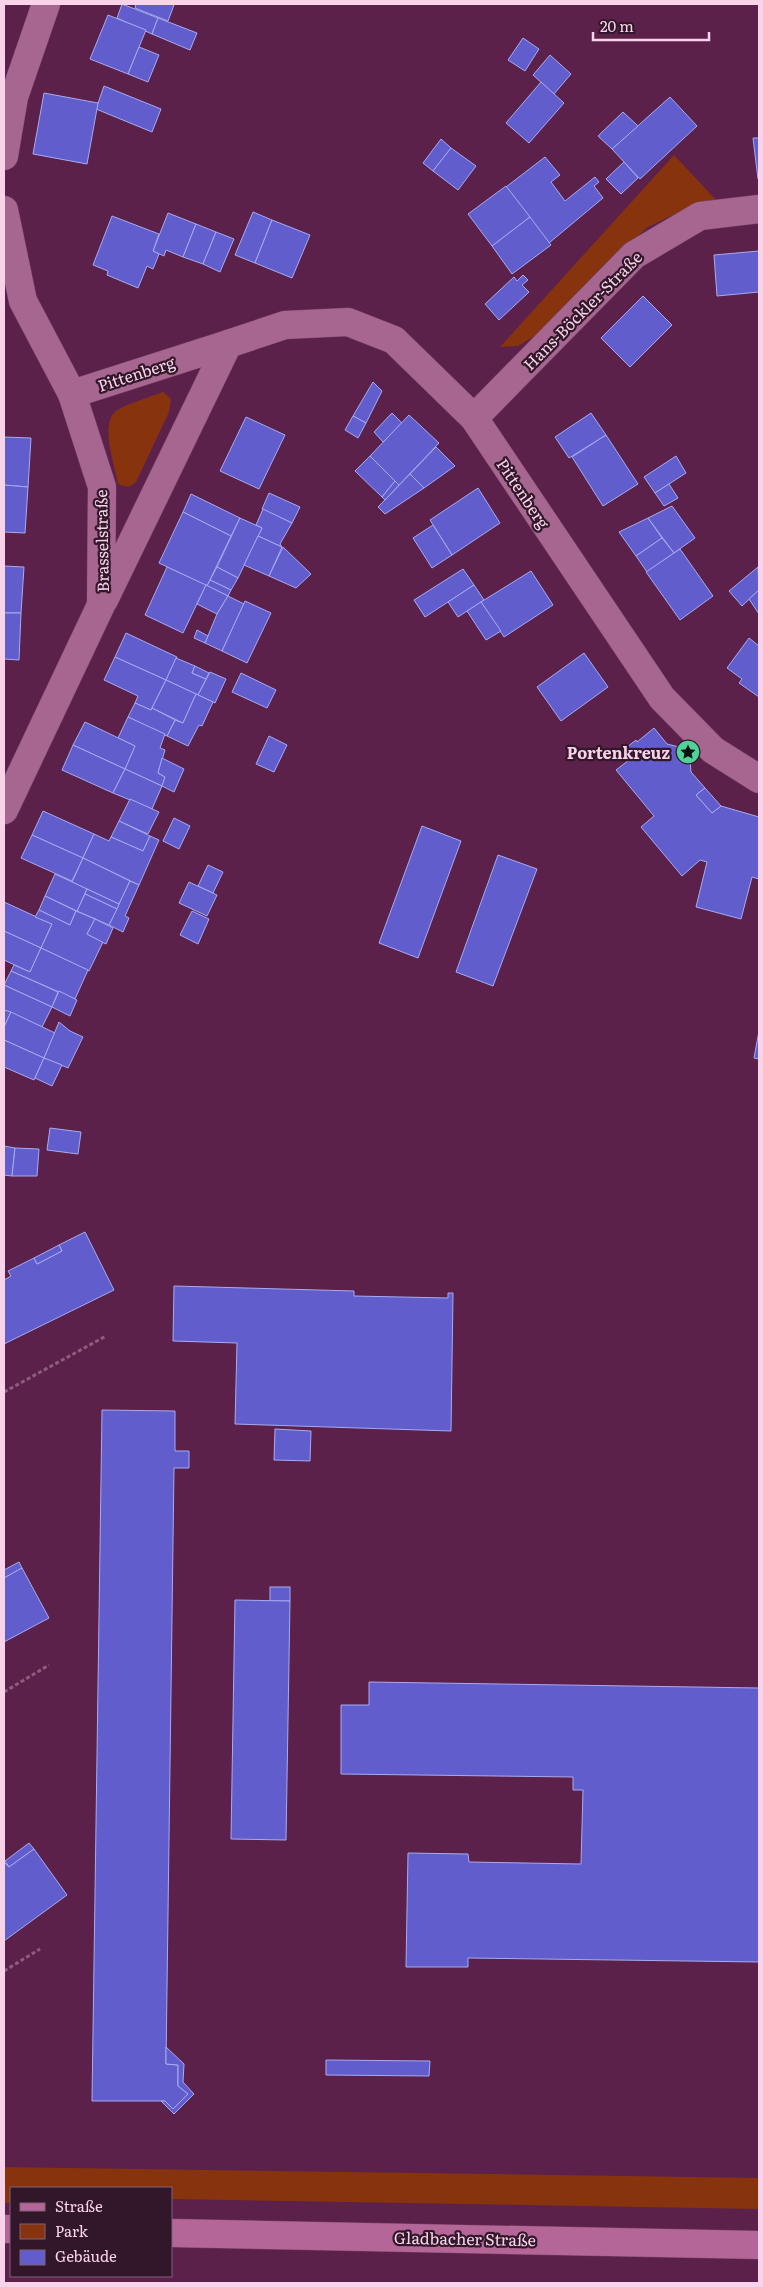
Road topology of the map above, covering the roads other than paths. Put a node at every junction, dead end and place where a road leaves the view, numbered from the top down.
1 (46, 4) edge
2 (4, 156) edge
3 (759, 208) edge
4 (4, 210) edge
5 (13, 300) edge
6 (228, 344) junction
7 (72, 394) junction
8 (474, 418) junction
9 (101, 605) junction
10 (759, 779) edge
11 (4, 810) edge
12 (172, 2233) edge
13 (759, 2245) edge

1 - 2 street
3 - 8 street, Hans-Böckler-Straße
4 - 5 street, Brasselstraße
5 - 7 street, Brasselstraße
6 - 7 street, Pittenberg
6 - 8 street, Pittenberg
6 - 9 street
7 - 9 street, Brasselstraße
8 - 10 street, Pittenberg
9 - 11 street, Brasselstraße
12 - 13 main road, Gladbacher Straße

